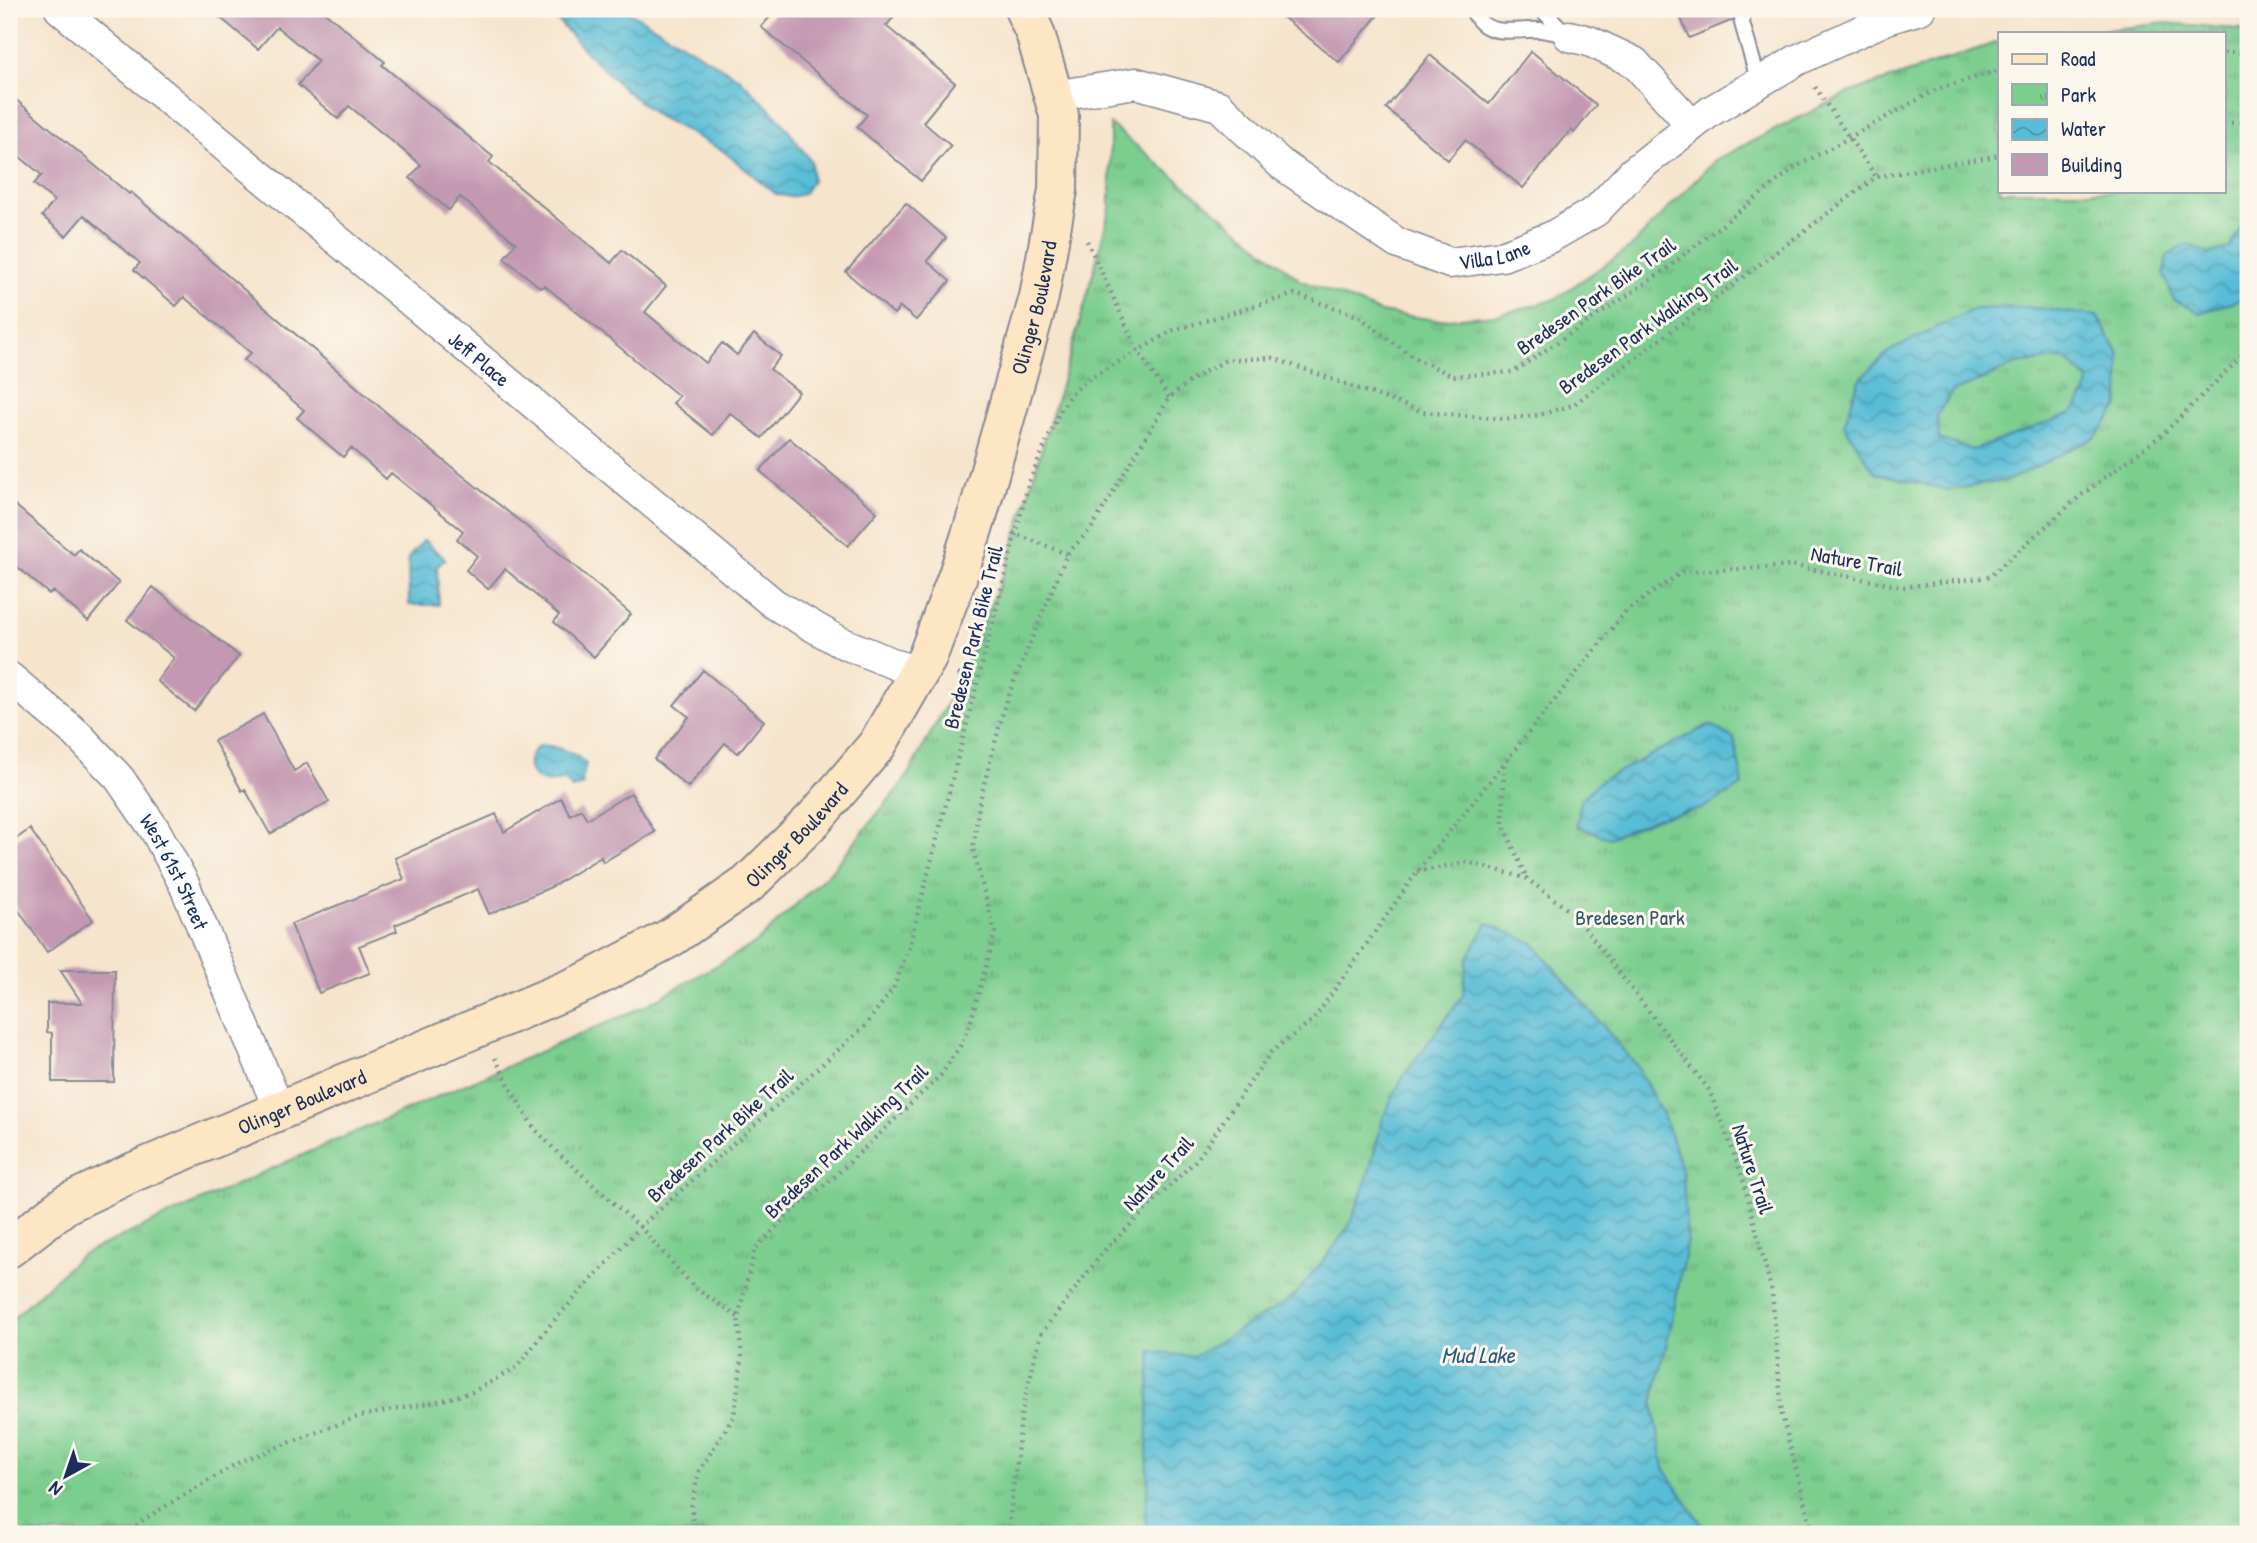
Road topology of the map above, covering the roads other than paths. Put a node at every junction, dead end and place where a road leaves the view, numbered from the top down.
1 (60, 9) edge
2 (1024, 9) edge
3 (1472, 9) edge
4 (1544, 9) edge
5 (1743, 9) edge
6 (1920, 9) edge
7 (1885, 14) edge
8 (1569, 36) junction
9 (1759, 83) junction
10 (1053, 96) junction
11 (1692, 125) junction
12 (934, 672) junction
13 (9, 677) edge
14 (279, 1109) junction
15 (9, 1248) edge

1 - 12 street, Jeff Place
2 - 10 street, Olinger Boulevard
3 - 8 lane
4 - 8 lane
5 - 9 lane
6 - 7 street, Villa Lane
7 - 9 street, Villa Lane
8 - 11 street
9 - 11 street, Villa Lane
10 - 11 street, Villa Lane
10 - 12 street, Olinger Boulevard
12 - 14 street, Olinger Boulevard
13 - 14 street, West 61st Street
14 - 15 street, Olinger Boulevard

